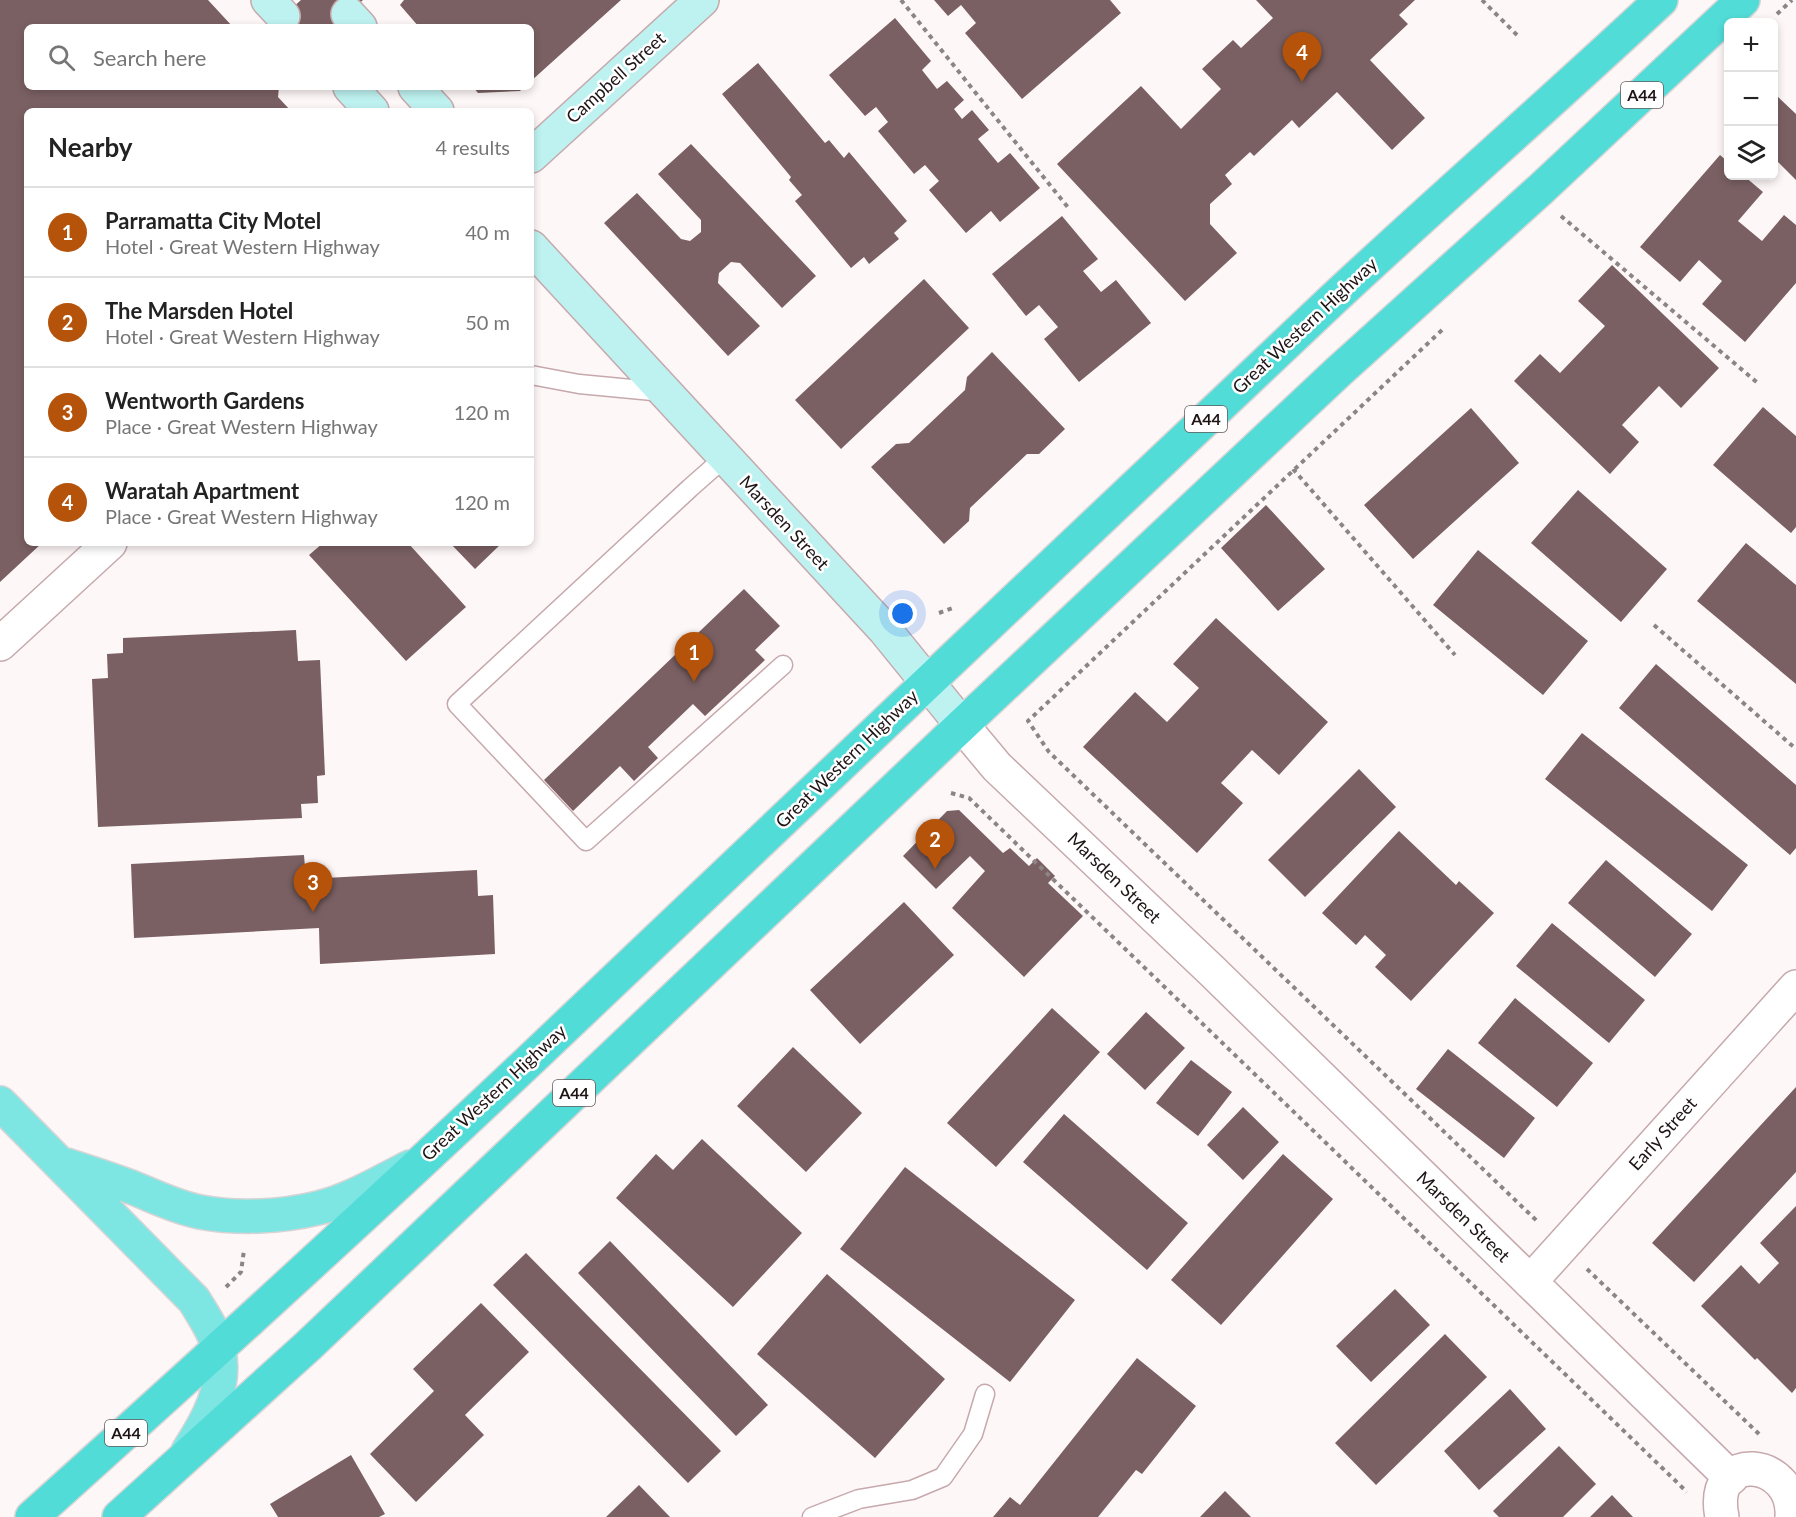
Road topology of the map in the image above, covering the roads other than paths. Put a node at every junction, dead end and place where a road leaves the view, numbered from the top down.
1 (1661, 0) edge
2 (1743, 0) edge
3 (697, 2) edge
4 (353, 90) edge
5 (418, 90) edge
6 (369, 108) edge
7 (434, 108) edge
8 (534, 153) edge
9 (534, 250) edge
10 (534, 364) edge
11 (534, 376) edge
12 (566, 382) junction
13 (663, 392) junction
14 (724, 458) junction
15 (107, 546) edge
16 (0, 644) edge
17 (783, 665) dead end
18 (928, 682) junction
19 (962, 725) junction
20 (1796, 987) edge
21 (0, 1103) edge
22 (58, 1162) junction
23 (420, 1163) junction
24 (1530, 1282) junction
25 (219, 1348) junction
26 (985, 1394) dead end
27 (184, 1457) junction
28 (1731, 1478) junction
29 (32, 1517) edge
30 (119, 1517) edge
31 (812, 1517) edge
32 (1722, 1517) edge
33 (1792, 1517) edge

1 - 18 highway, Great Western Highway / A44
2 - 19 highway, A44
3 - 8 main road, Campbell Street
4 - 6 main road
5 - 7 main road
9 - 13 main road, Marsden Street
10 - 12 lane
11 - 12 lane
12 - 13 lane
13 - 14 main road, Marsden Street
14 - 17 lane
14 - 18 main road, Marsden Street
15 - 16 street
18 - 19 main road, Marsden Street
18 - 23 highway, Great Western Highway / A44
19 - 24 street, Marsden Street
19 - 27 highway, A44
20 - 24 street, Early Street
21 - 22 main road
22 - 23 main road
22 - 25 main road
23 - 25 highway, Great Western Highway / A44
24 - 28 street, Marsden Street
25 - 27 main road
25 - 29 highway, Great Western Highway / A44
26 - 31 lane
27 - 30 highway, A44
28 - 32 street
28 - 33 street

